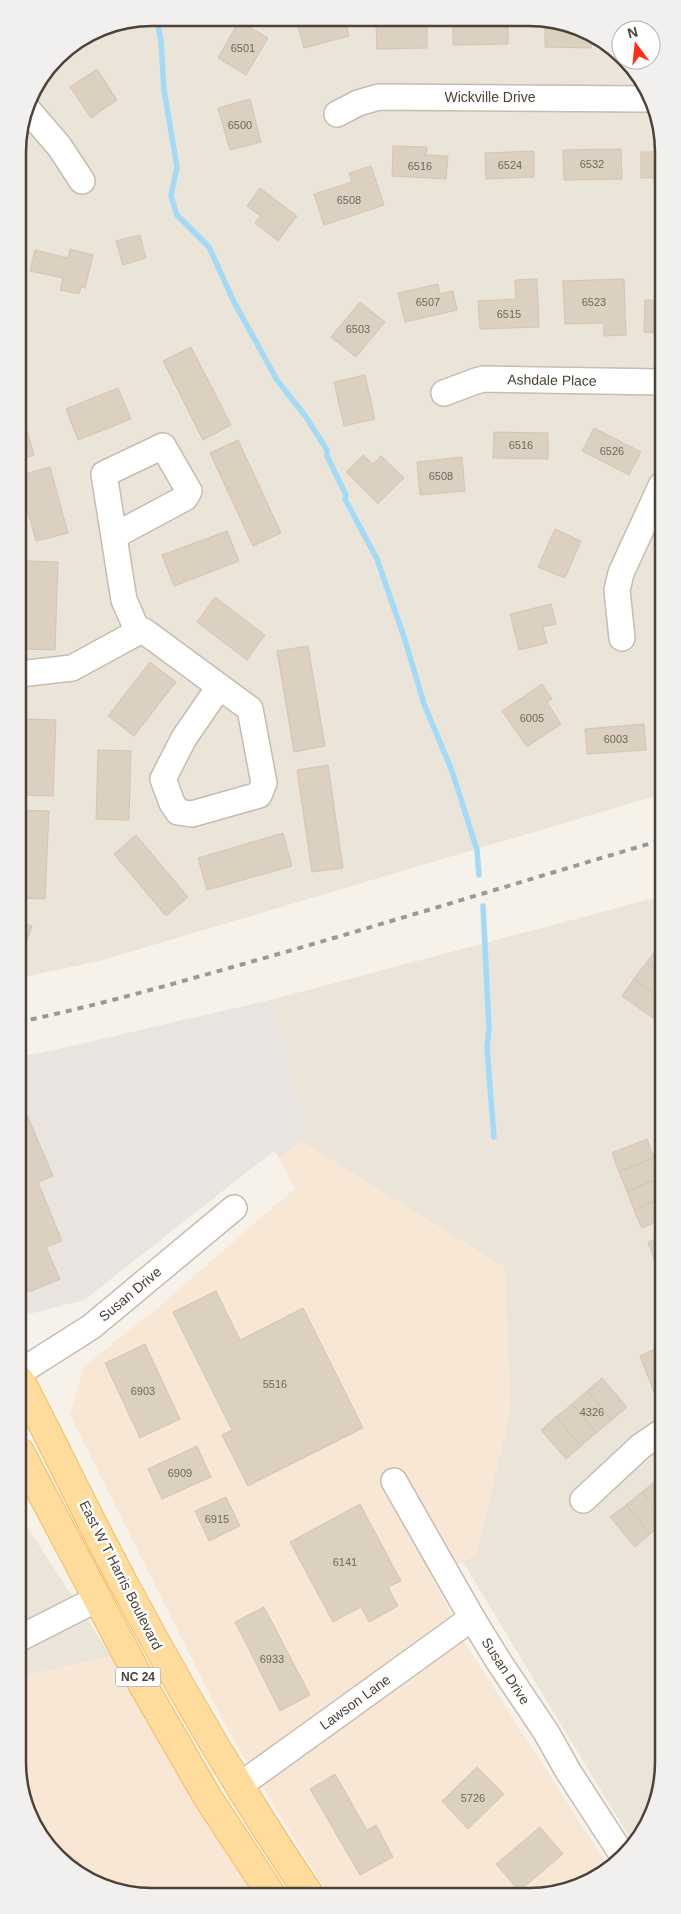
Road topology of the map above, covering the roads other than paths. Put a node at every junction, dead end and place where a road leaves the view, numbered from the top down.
1 (643, 99) edge
2 (337, 114) dead end
3 (32, 115) edge
4 (82, 181) dead end
5 (655, 382) edge
6 (444, 393) dead end
7 (655, 500) edge
8 (114, 536) dead end
9 (138, 632) junction
10 (622, 638) dead end
11 (27, 673) edge
12 (219, 686) junction
13 (234, 1208) dead end
14 (26, 1368) edge
15 (26, 1392) edge
16 (654, 1437) edge
17 (26, 1464) edge
18 (394, 1481) dead end
19 (583, 1500) dead end
20 (97, 1600) junction
21 (472, 1618) junction
22 (26, 1635) edge
23 (239, 1786) junction
24 (619, 1850) edge
25 (266, 1888) edge
26 (305, 1888) edge

1 - 2 street, Wickville Drive
3 - 4 street
5 - 6 street, Ashdale Place
7 - 10 street
8 - 9 street
9 - 11 street
9 - 12 street
12 - 12 street
13 - 14 street, Susan Drive
15 - 23 main road, East W T Harris Boulevard / NC 24
16 - 19 street
17 - 20 main road, NC 24
18 - 21 street, Susan Drive
20 - 22 street
20 - 25 main road, NC 24
21 - 23 street, Lawson Lane
21 - 24 street, Susan Drive
23 - 26 main road, East W T Harris Boulevard / NC 24

